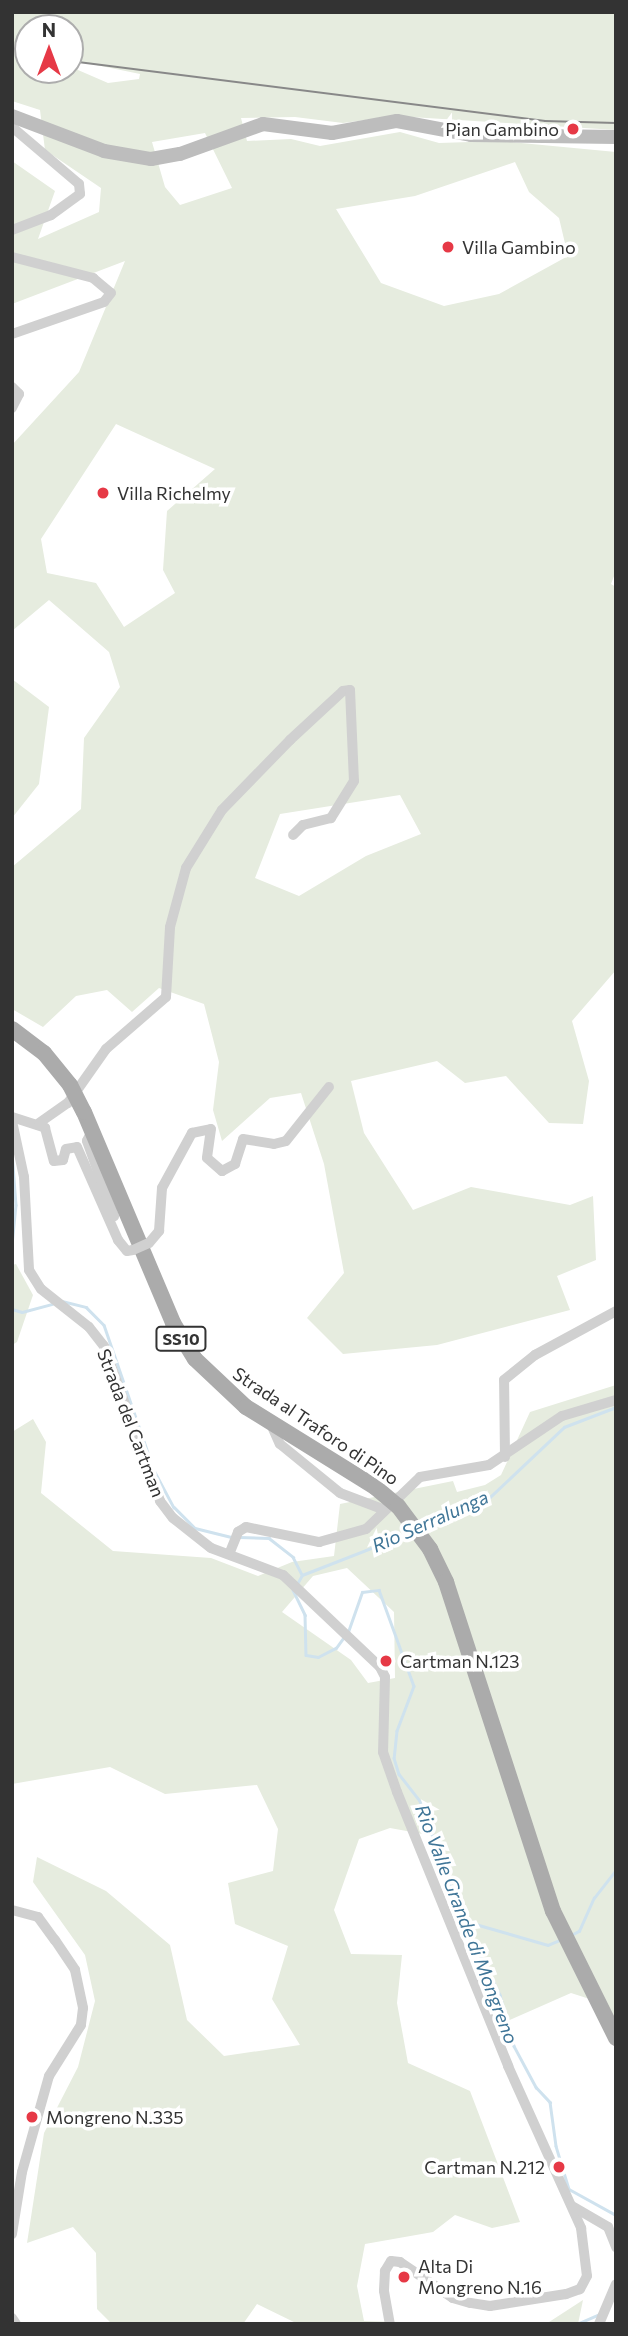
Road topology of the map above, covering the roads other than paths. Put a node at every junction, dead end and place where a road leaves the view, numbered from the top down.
1 (12, 116) edge
2 (12, 127) edge
3 (616, 137) edge
4 (12, 230) edge
5 (12, 257) edge
6 (12, 334) edge
7 (12, 387) edge
8 (12, 408) edge
9 (293, 835) dead end
10 (12, 1029) edge
11 (329, 1087) dead end
12 (12, 1119) edge
13 (39, 1123) junction
14 (92, 1131) junction
15 (118, 1240) junction
16 (616, 1311) edge
17 (616, 1399) edge
18 (270, 1422) junction
19 (505, 1457) junction
20 (385, 1510) junction
21 (234, 1542) junction
22 (12, 1910) edge
23 (616, 2038) edge
24 (572, 2206) junction
25 (12, 2234) edge
26 (616, 2247) edge
27 (616, 2284) edge
28 (12, 2318) edge
29 (600, 2323) edge
30 (16, 2324) edge
31 (390, 2324) edge

1 - 3 street
2 - 4 street
5 - 6 street
7 - 8 street
9 - 13 street
10 - 14 main road, Strada al Traforo di Pino / SS10, bridge
11 - 15 street, bridge
12 - 13 street
12 - 21 street, Strada del Cartman
13 - 15 street
14 - 15 street
14 - 18 main road, Strada al Traforo di Pino / SS10
16 - 19 street
17 - 19 street, Strada del Cartman
18 - 20 street
18 - 23 main road, Strada al Traforo di Pino / SS10, bridge
19 - 20 street, Strada del Cartman
20 - 21 street, Strada del Cartman
21 - 24 street, Strada del Cartman
22 - 25 street
24 - 26 street
24 - 31 street, Strada del Cartman
27 - 29 street
28 - 30 street

